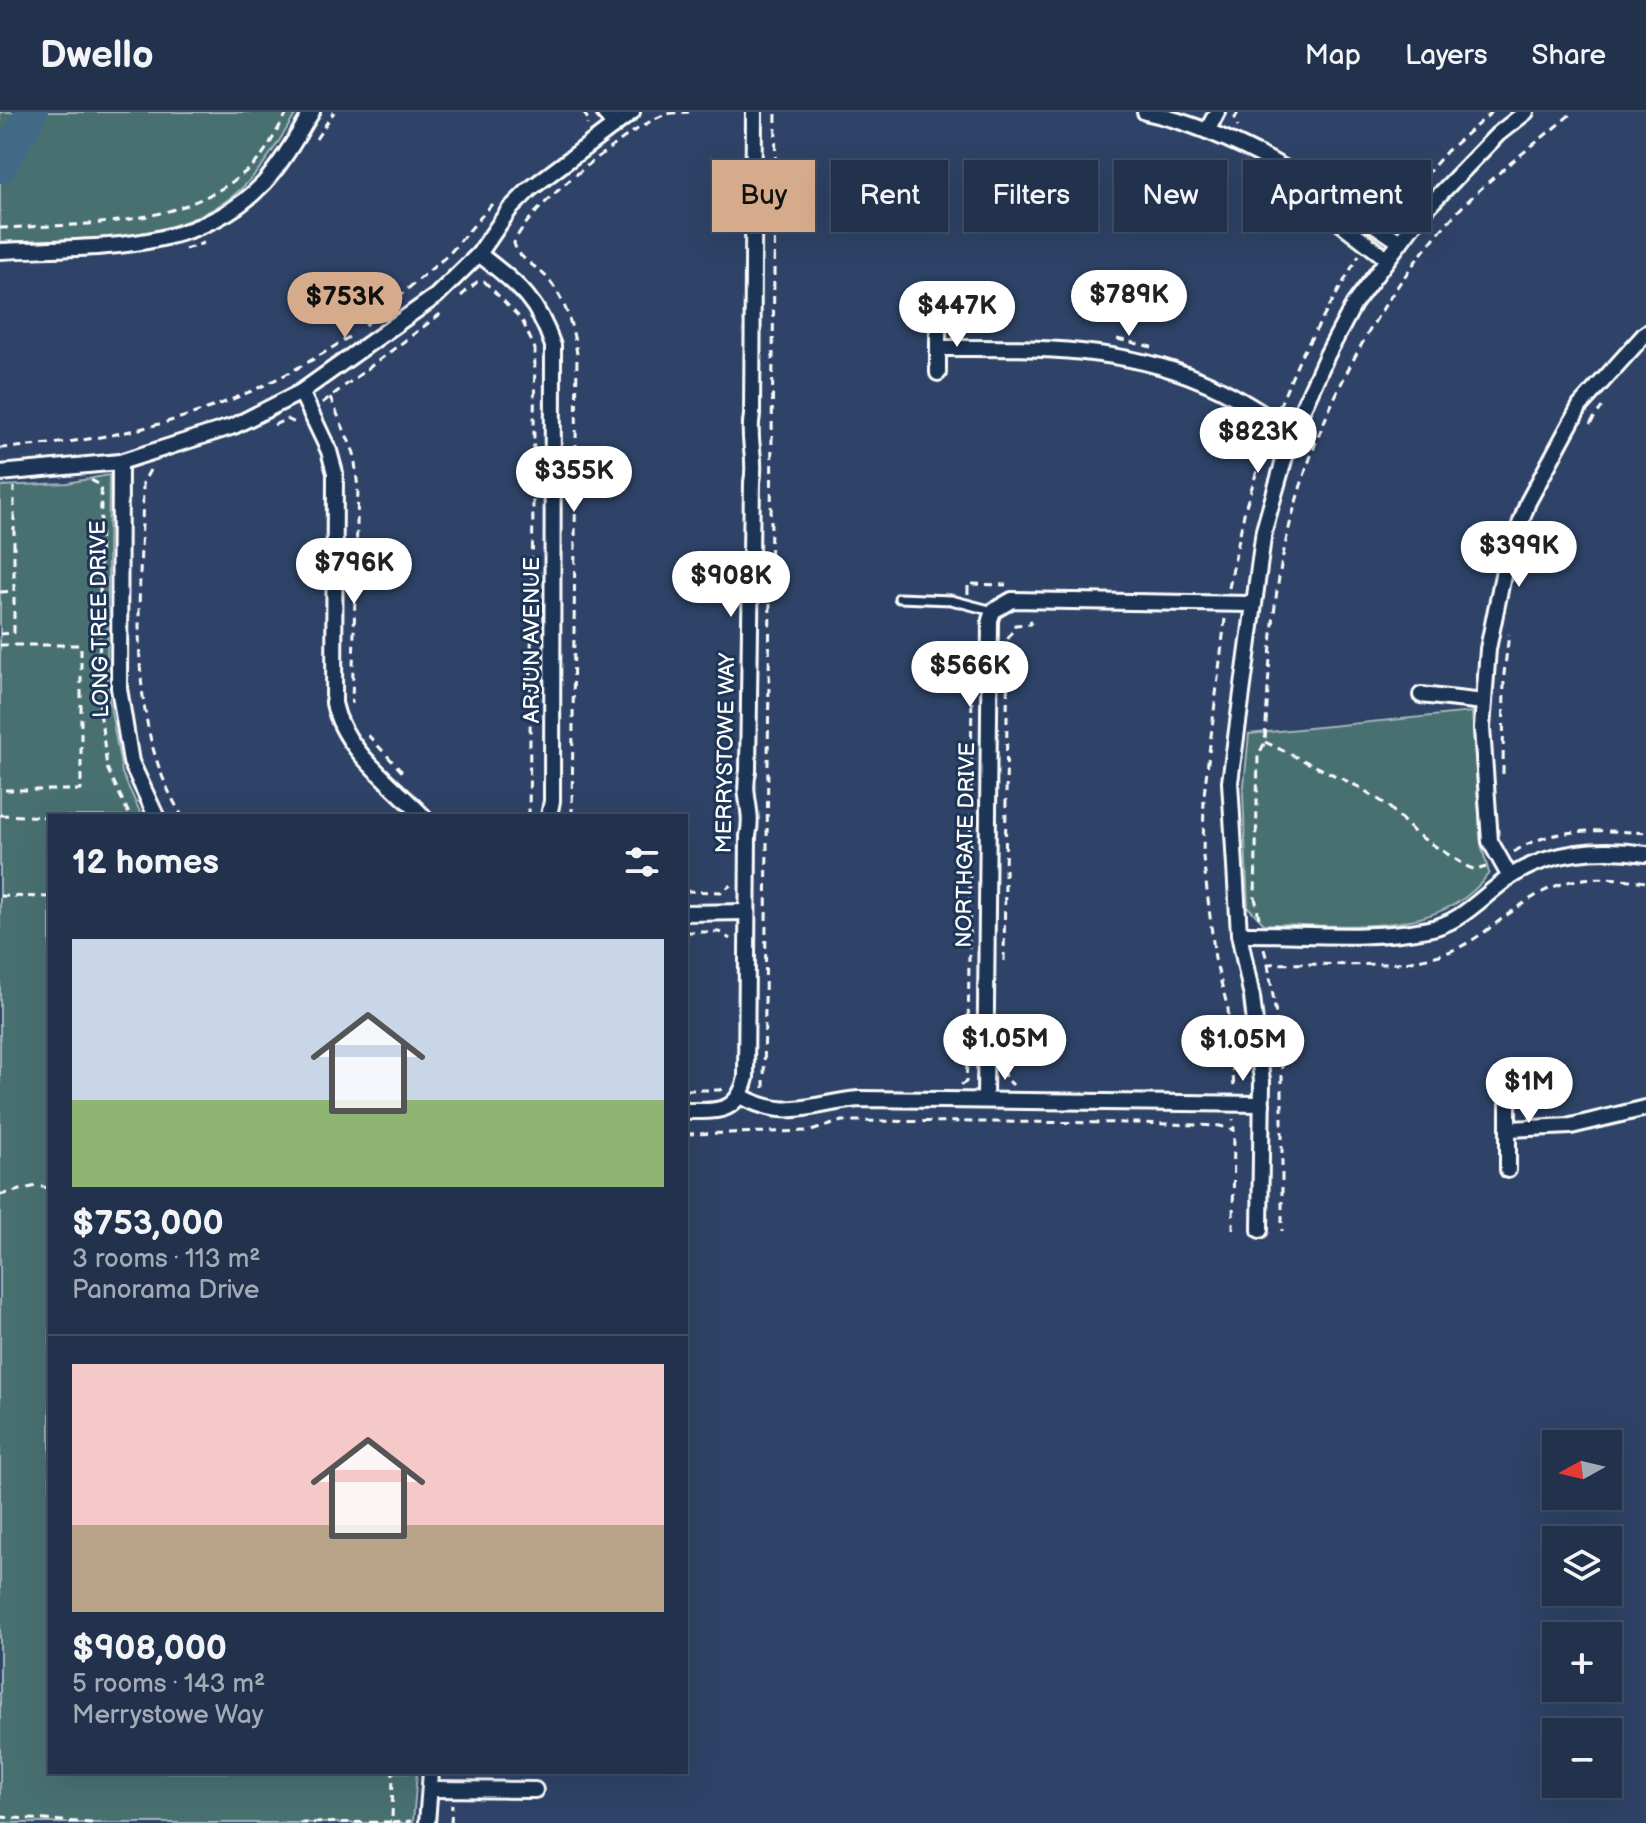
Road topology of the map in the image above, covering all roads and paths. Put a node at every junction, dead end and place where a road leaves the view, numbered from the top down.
1 (288, 112) edge
2 (312, 112) edge
3 (583, 112) edge
4 (604, 112) edge
5 (632, 112) edge
6 (689, 112) edge
7 (754, 112) edge
8 (776, 112) edge
9 (1145, 112) edge
10 (1217, 112) edge
11 (1238, 112) edge
12 (1492, 112) edge
13 (1526, 112) edge
14 (1573, 112) edge
15 (587, 124) dead end
16 (614, 126) junction
17 (1240, 130) dead end
18 (1207, 131) junction
19 (1262, 160) edge
20 (1431, 170) edge
21 (499, 197) dead end
22 (0, 228) edge
23 (1352, 232) edge
24 (1386, 232) edge
25 (1400, 242) junction
26 (1369, 245) junction
27 (0, 251) edge
28 (479, 254) junction
29 (1386, 258) junction
30 (458, 298) dead end
31 (450, 306) dead end
32 (938, 325) dead end
33 (362, 328) dead end
34 (1646, 333) edge
35 (350, 336) dead end
36 (938, 348) junction
37 (938, 373) dead end
38 (301, 392) junction
39 (1602, 407) dead end
40 (1273, 421) junction
41 (264, 430) dead end
42 (1586, 430) dead end
43 (305, 432) dead end
44 (1292, 432) junction
45 (0, 448) edge
46 (120, 462) junction
47 (152, 468) dead end
48 (0, 473) edge
49 (89, 479) dead end
50 (18, 485) dead end
51 (976, 585) dead end
52 (14, 591) junction
53 (0, 592) edge
54 (899, 598) dead end
55 (1030, 601) junction
56 (1226, 602) junction
57 (968, 604) junction
58 (1251, 604) junction
59 (993, 611) junction
60 (1510, 627) dead end
61 (0, 634) edge
62 (0, 645) edge
63 (972, 683) dead end
64 (1421, 695) dead end
65 (1484, 702) junction
66 (353, 712) dead end
67 (361, 727) dead end
68 (1265, 742) junction
69 (413, 783) dead end
70 (1502, 784) dead end
71 (0, 790) edge
72 (129, 814) edge
73 (155, 814) edge
74 (181, 814) edge
75 (421, 814) edge
76 (529, 814) edge
77 (549, 814) edge
78 (572, 814) edge
79 (0, 815) edge
80 (48, 817) edge
81 (1509, 845) dead end
82 (1520, 848) dead end
83 (1646, 854) edge
84 (1500, 859) junction
85 (1510, 877) junction
86 (1646, 882) edge
87 (0, 896) edge
88 (48, 897) edge
89 (747, 912) junction
90 (688, 913) edge
91 (688, 932) edge
92 (1262, 933) junction
93 (1239, 934) junction
94 (734, 945) dead end
95 (1268, 964) junction
96 (1004, 974) dead end
97 (1003, 1054) dead end
98 (1508, 1079) dead end
99 (958, 1086) dead end
100 (764, 1087) junction
101 (688, 1090) edge
102 (742, 1092) junction
103 (774, 1095) dead end
104 (985, 1100) junction
105 (1025, 1101) junction
106 (1236, 1104) junction
107 (1262, 1104) junction
108 (1646, 1108) edge
109 (688, 1111) edge
110 (1023, 1122) junction
111 (1510, 1129) junction
112 (1234, 1130) junction
113 (688, 1134) edge
114 (1508, 1170) dead end
115 (48, 1188) edge
116 (0, 1195) edge
117 (1233, 1230) dead end
118 (1260, 1230) dead end
119 (1282, 1231) dead end
120 (393, 1774) edge
121 (431, 1774) edge
122 (430, 1789) junction
123 (535, 1790) dead end
124 (0, 1817) edge
125 (392, 1822) edge
126 (93, 1823) edge
127 (299, 1823) edge
128 (427, 1823) edge

1 - 22 path
2 - 27 street
3 - 15 path
4 - 16 street
5 - 16 street
6 - 78 path
7 - 89 street, MERRYSTOWE WAY
8 - 100 path
9 - 18 street
10 - 18 street
11 - 17 path
12 - 20 path
13 - 25 street
14 - 68 path
16 - 28 street
18 - 19 street
21 - 33 path
23 - 26 street
24 - 25 street
25 - 29 street
26 - 29 street
26 - 40 path
28 - 38 street
28 - 77 street, ARJUN AVENUE
29 - 44 street
30 - 76 path
31 - 66 path
32 - 36 street
34 - 65 street
35 - 45 path
36 - 37 street
36 - 40 street
38 - 46 street
38 - 75 street
39 - 42 path
40 - 44 street
40 - 56 path
41 - 43 path
44 - 58 street
46 - 48 street
46 - 73 street, LONG TREE DRIVE
47 - 74 path
49 - 72 path
50 - 52 path
51 - 57 path
52 - 53 path
52 - 61 path
54 - 57 lane
55 - 56 street
55 - 59 street
55 - 96 path
56 - 58 street
56 - 106 path
57 - 59 lane
58 - 93 street
59 - 104 street, NORTHGATE DRIVE
60 - 70 path
62 - 71 path
63 - 99 path
64 - 65 street
65 - 84 street
67 - 69 path
68 - 84 path
68 - 92 path
79 - 80 path
81 - 82 path
83 - 85 street
84 - 85 street
85 - 92 street
86 - 95 path
87 - 88 path
89 - 90 street
89 - 102 street, MERRYSTOWE WAY
91 - 94 path
92 - 93 street
92 - 95 path
93 - 107 street
95 - 119 path
97 - 105 path
98 - 111 street
100 - 102 path
100 - 103 path
101 - 102 path
102 - 104 street
102 - 109 street
104 - 105 street
105 - 106 street
105 - 110 path
106 - 107 street
106 - 112 path
107 - 118 street
108 - 111 street
110 - 112 path
110 - 113 path
111 - 114 street
112 - 117 path
115 - 116 path
120 - 125 path
121 - 122 street
122 - 123 street
122 - 128 street
124 - 126 path
125 - 127 path

